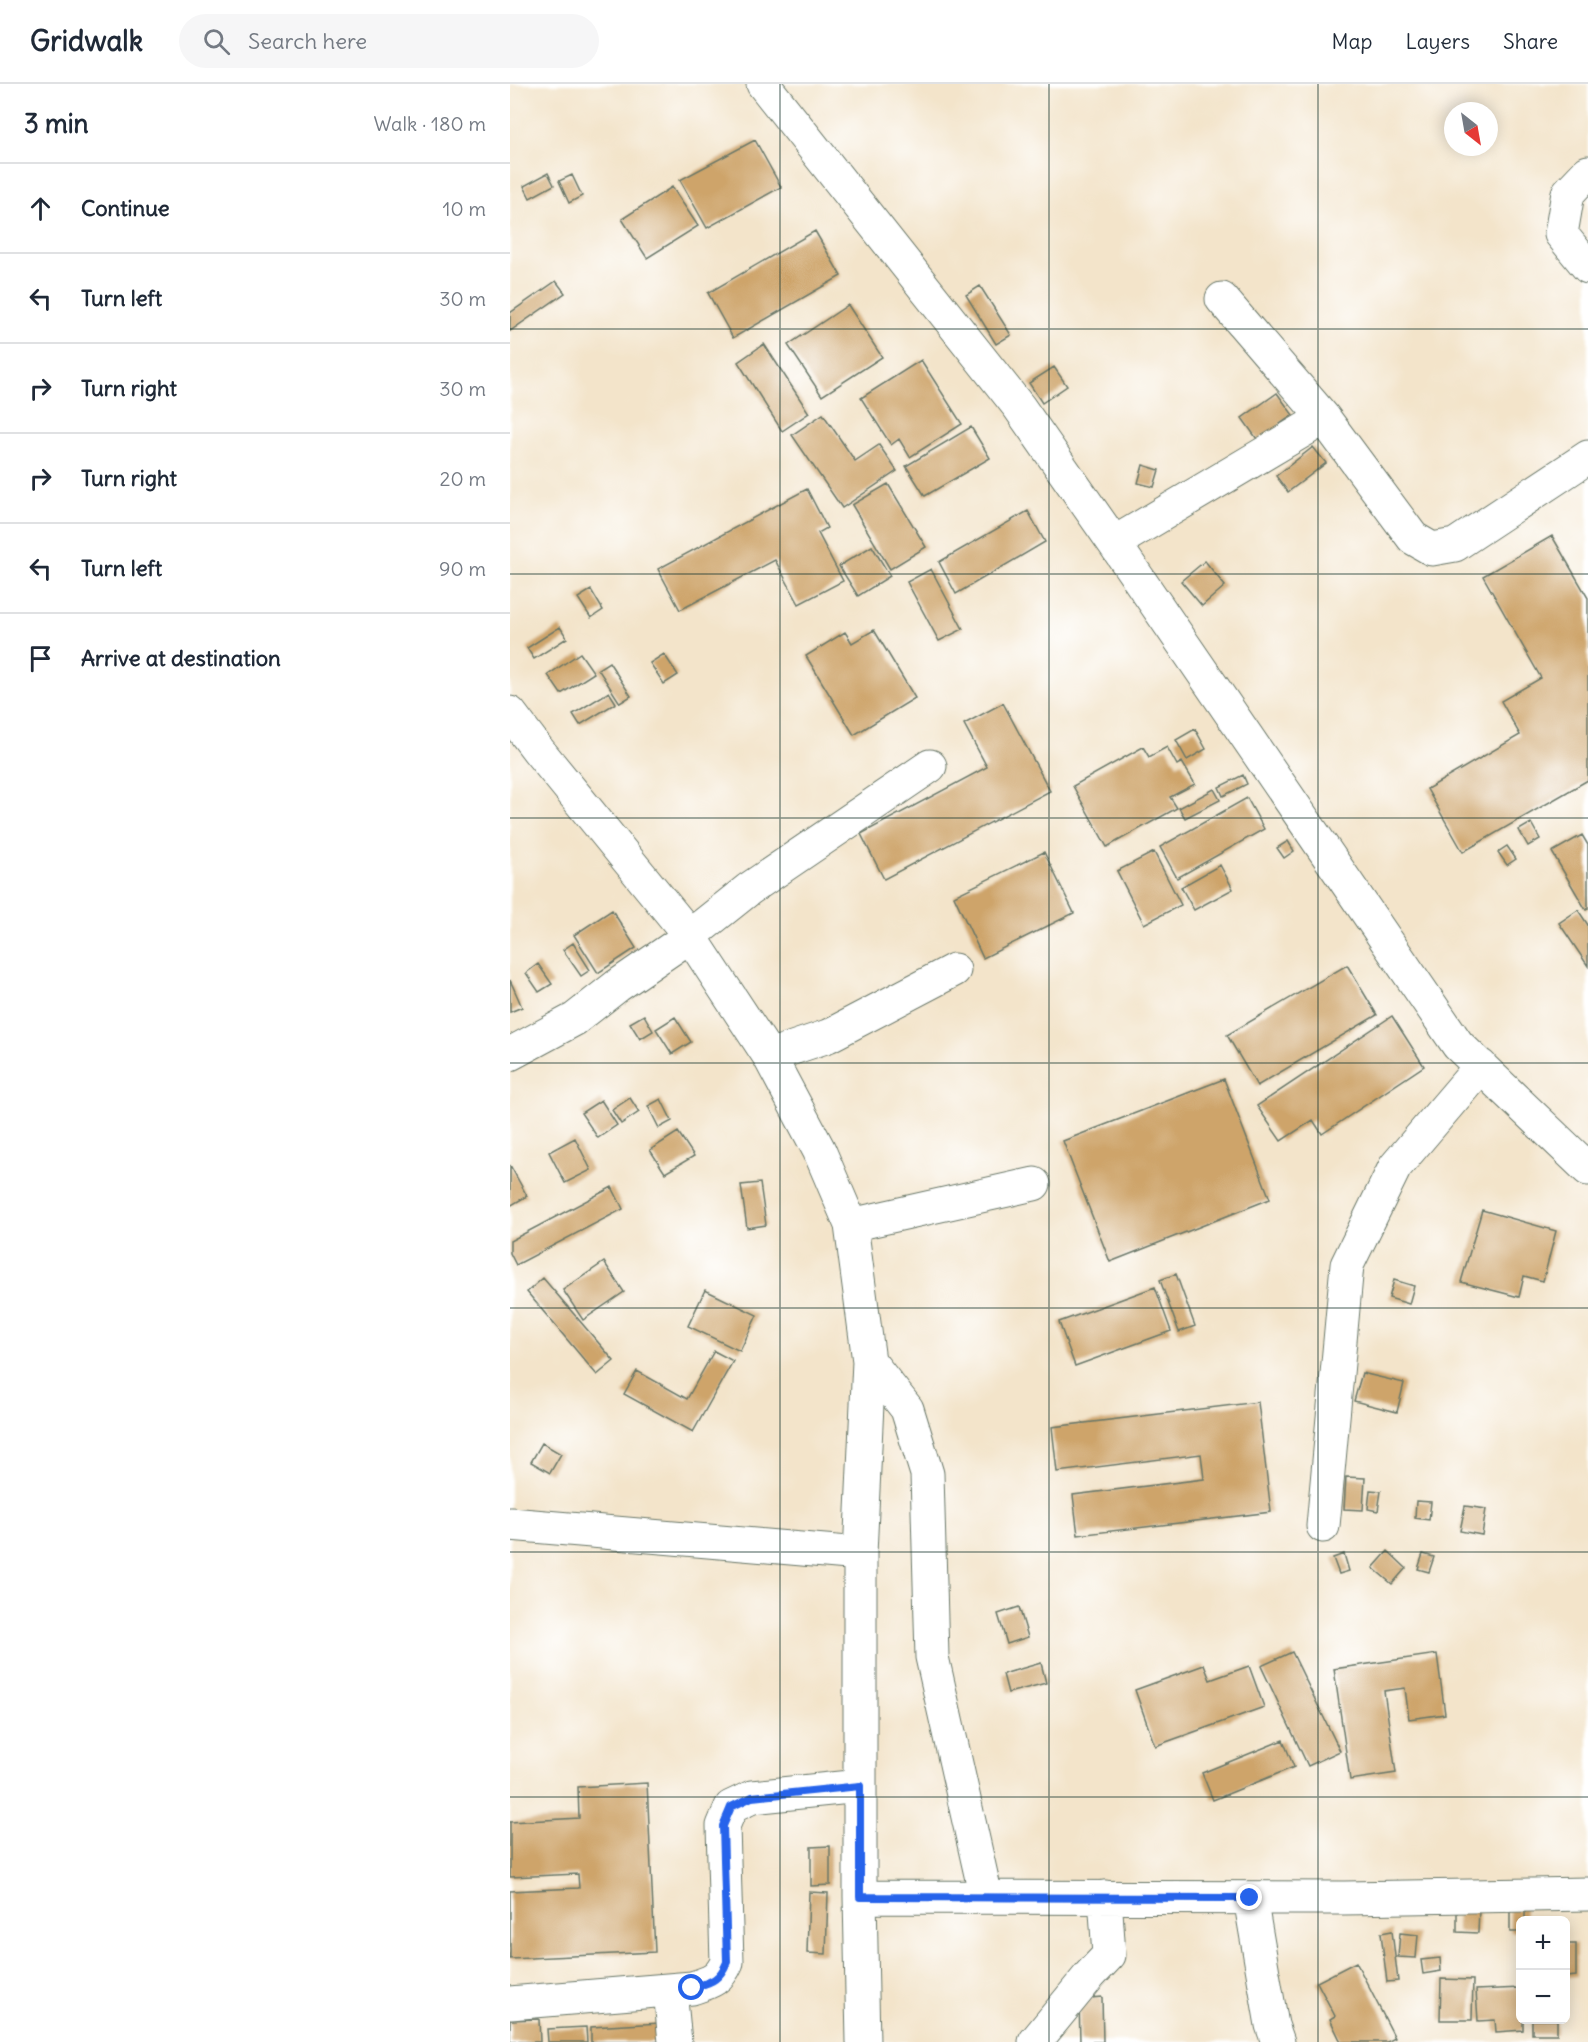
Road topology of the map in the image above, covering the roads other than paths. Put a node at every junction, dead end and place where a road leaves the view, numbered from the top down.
1 (763, 84) edge
2 (1588, 172) edge
3 (1588, 267) edge
4 (1222, 299) dead end
5 (1324, 418) junction
6 (1588, 457) edge
7 (1114, 543) junction
8 (510, 713) edge
9 (930, 766) dead end
10 (690, 936) junction
11 (954, 970) dead end
12 (510, 1054) edge
13 (769, 1056) junction
14 (1481, 1066) junction
15 (1588, 1169) edge
16 (1034, 1184) dead end
17 (851, 1225) junction
18 (869, 1360) junction
19 (510, 1524) edge
20 (1323, 1526) dead end
21 (860, 1554) junction
22 (860, 1786) junction
23 (1588, 1893) edge
24 (860, 1897) junction
25 (986, 1897) junction
26 (1105, 1897) junction
27 (1250, 1898) junction
28 (670, 1990) junction
29 (510, 2003) edge
30 (675, 2042) edge
31 (863, 2042) edge
32 (1035, 2042) edge
33 (1278, 2042) edge

1 - 7 street
2 - 3 street
4 - 5 street
5 - 6 street
5 - 7 street
7 - 14 street
8 - 10 street
9 - 10 street
10 - 12 street
10 - 13 street
11 - 13 street
13 - 17 street
14 - 15 street
14 - 20 street
16 - 17 street
17 - 18 street
18 - 21 street
18 - 25 street
19 - 21 street
21 - 22 street
22 - 24 street
22 - 28 street
23 - 27 street
24 - 25 street
24 - 31 street
25 - 26 street
26 - 27 street
26 - 32 street
27 - 33 street
28 - 29 street
28 - 30 street

